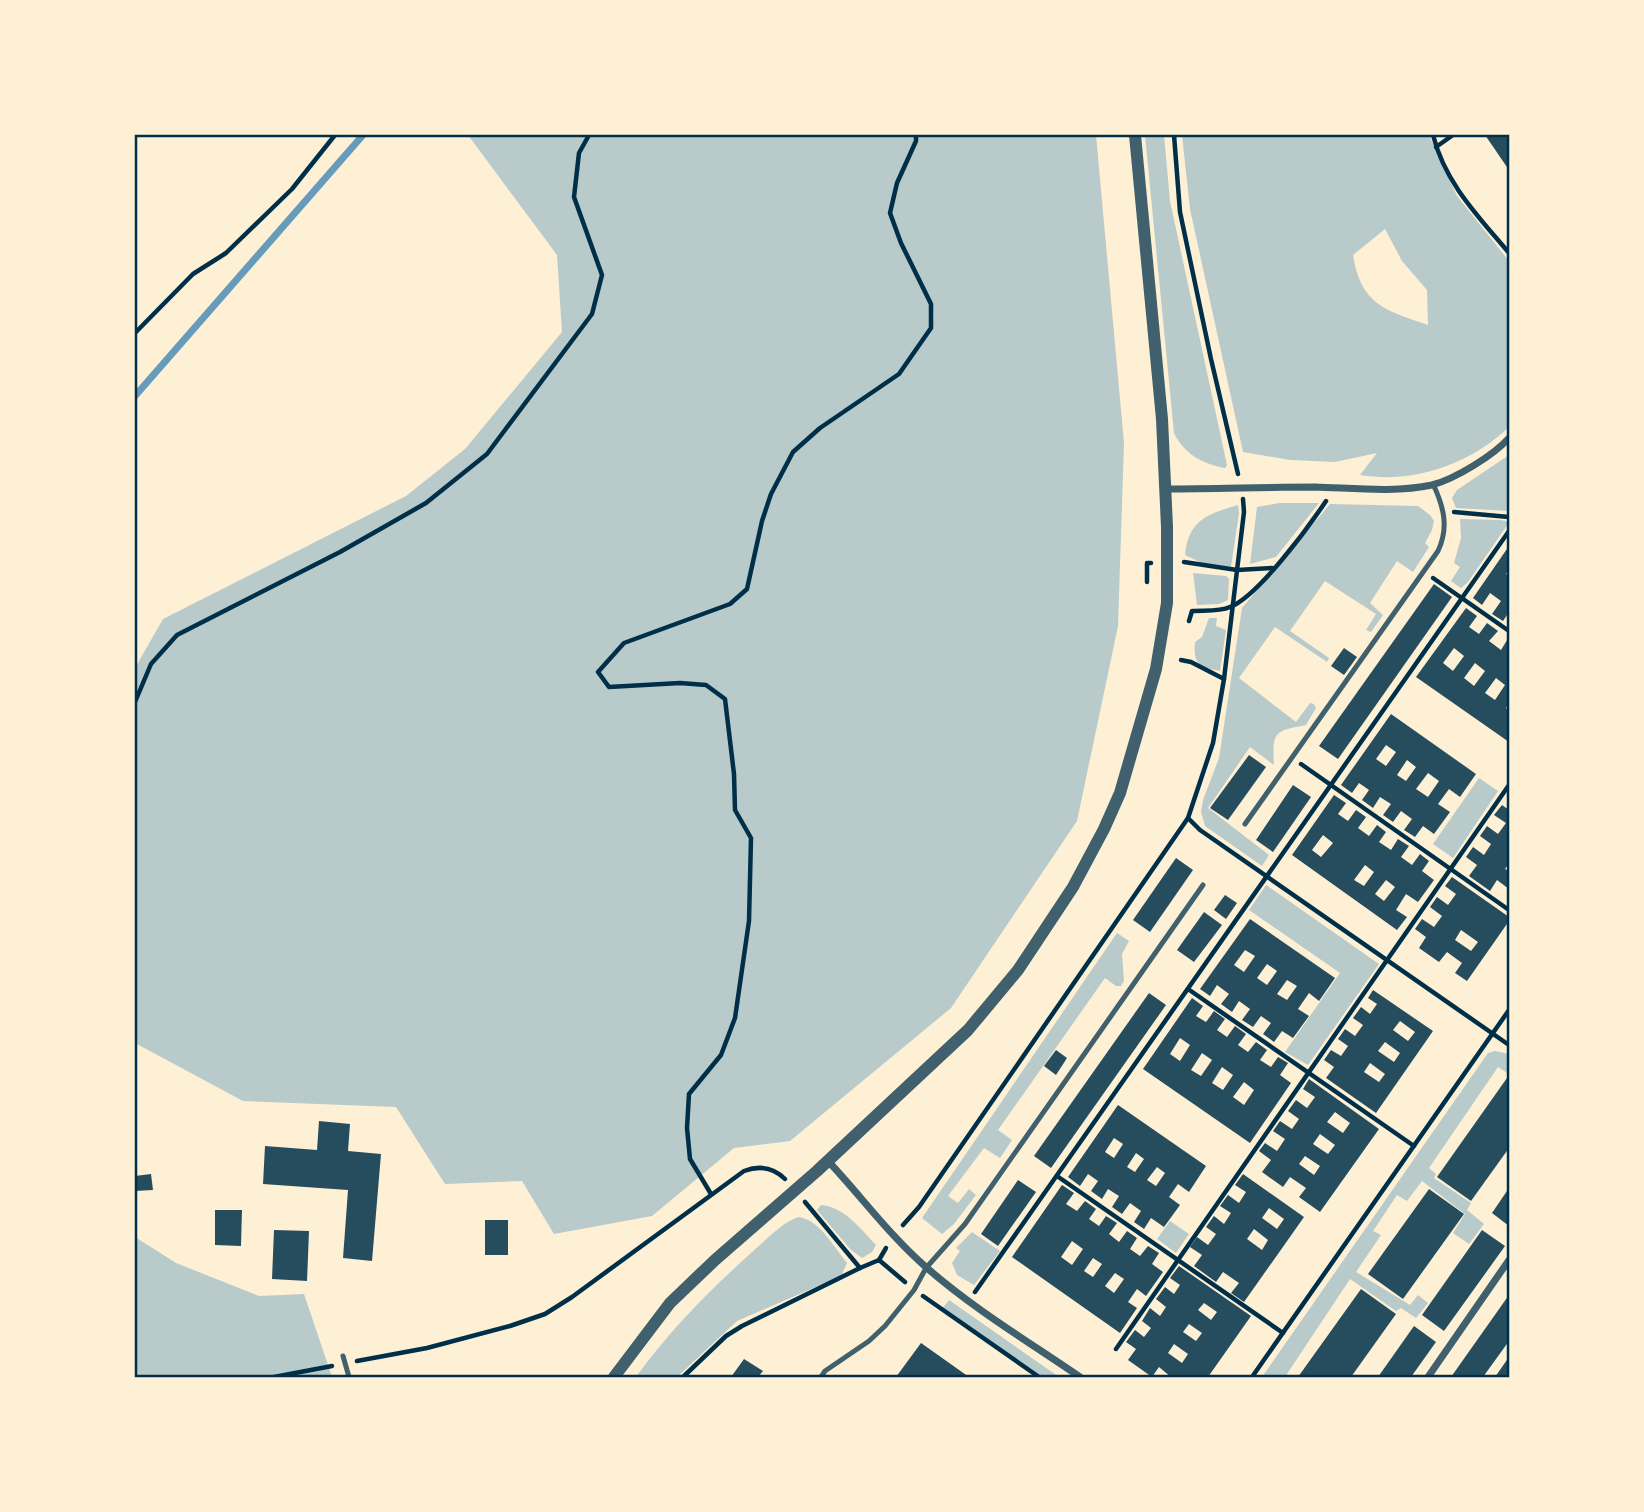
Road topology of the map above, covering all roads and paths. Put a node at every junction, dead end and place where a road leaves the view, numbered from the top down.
1 (335, 135) edge
2 (589, 135) edge
3 (916, 135) edge
4 (1135, 135) edge
5 (1174, 135) edge
6 (1433, 135) edge
7 (1453, 135) edge
8 (1436, 147) junction
9 (1509, 253) edge
10 (135, 333) edge
11 (1509, 438) edge
12 (1433, 485) junction
13 (1241, 486) junction
14 (1331, 487) junction
15 (1164, 489) junction
16 (1443, 510) junction
17 (1509, 517) edge
18 (1509, 531) edge
19 (1167, 562) junction
20 (1273, 568) junction
21 (1237, 570) junction
22 (1424, 572) junction
23 (1147, 582) dead end
24 (1462, 598) junction
25 (1232, 607) junction
26 (1189, 621) dead end
27 (1509, 631) edge
28 (1181, 660) dead end
29 (1224, 680) junction
30 (135, 702) edge
31 (1292, 757) junction
32 (1509, 785) edge
33 (1332, 786) junction
34 (1188, 818) junction
35 (1245, 824) dead end
36 (1450, 869) junction
37 (1267, 876) junction
38 (1203, 885) dead end
39 (1509, 910) edge
40 (1386, 959) junction
41 (1188, 989) junction
42 (1509, 1010) edge
43 (1493, 1033) junction
44 (1509, 1045) edge
45 (1308, 1072) junction
46 (1414, 1146) junction
47 (828, 1161) junction
48 (1057, 1176) junction
49 (795, 1190) junction
50 (710, 1194) junction
51 (894, 1236) junction
52 (1509, 1259) edge
53 (879, 1260) junction
54 (1178, 1260) junction
55 (860, 1268) junction
56 (926, 1268) junction
57 (914, 1290) junction
58 (969, 1301) junction
59 (1283, 1333) junction
60 (427, 1348) dead end
61 (1116, 1349) dead end
62 (342, 1356) dead end
63 (823, 1374) edge
64 (349, 1377) edge
65 (614, 1377) edge
66 (683, 1377) edge
67 (815, 1377) edge
68 (1039, 1377) edge
69 (1080, 1377) edge
70 (1252, 1377) edge
71 (1428, 1377) edge

1 - 10 path
2 - 30 path
3 - 50 path
4 - 15 street
5 - 13 path
6 - 8 path
7 - 8 path
8 - 9 path
11 - 12 street
12 - 14 street
12 - 16 lane
13 - 14 street
13 - 15 street
13 - 21 path
14 - 20 path
15 - 19 street
16 - 17 path
16 - 22 lane
18 - 24 path
19 - 21 path
19 - 23 path
19 - 47 street
20 - 21 path
20 - 25 path
21 - 25 path
22 - 24 path
22 - 31 lane
24 - 27 path
24 - 33 path
25 - 26 path
25 - 29 path
28 - 29 path
29 - 34 path
31 - 33 path
31 - 35 lane
32 - 36 path
33 - 36 path
33 - 37 path
34 - 37 path
34 - 51 path
36 - 39 path
36 - 40 path
37 - 40 path
37 - 41 path
38 - 56 lane
40 - 43 path
40 - 45 path
41 - 45 path
41 - 48 path
42 - 43 path
43 - 44 path
43 - 46 path
45 - 46 path
45 - 54 path
46 - 59 path
47 - 49 street
47 - 51 street
48 - 54 path
48 - 58 path
49 - 50 path
49 - 55 path
49 - 65 street
50 - 60 path
51 - 53 path
51 - 56 street
52 - 71 street
53 - 55 path
53 - 57 path
54 - 59 path
54 - 61 path
55 - 66 path
56 - 57 lane
56 - 58 street
57 - 63 lane
57 - 68 path
58 - 69 street
59 - 70 path
62 - 64 lane
63 - 67 lane

